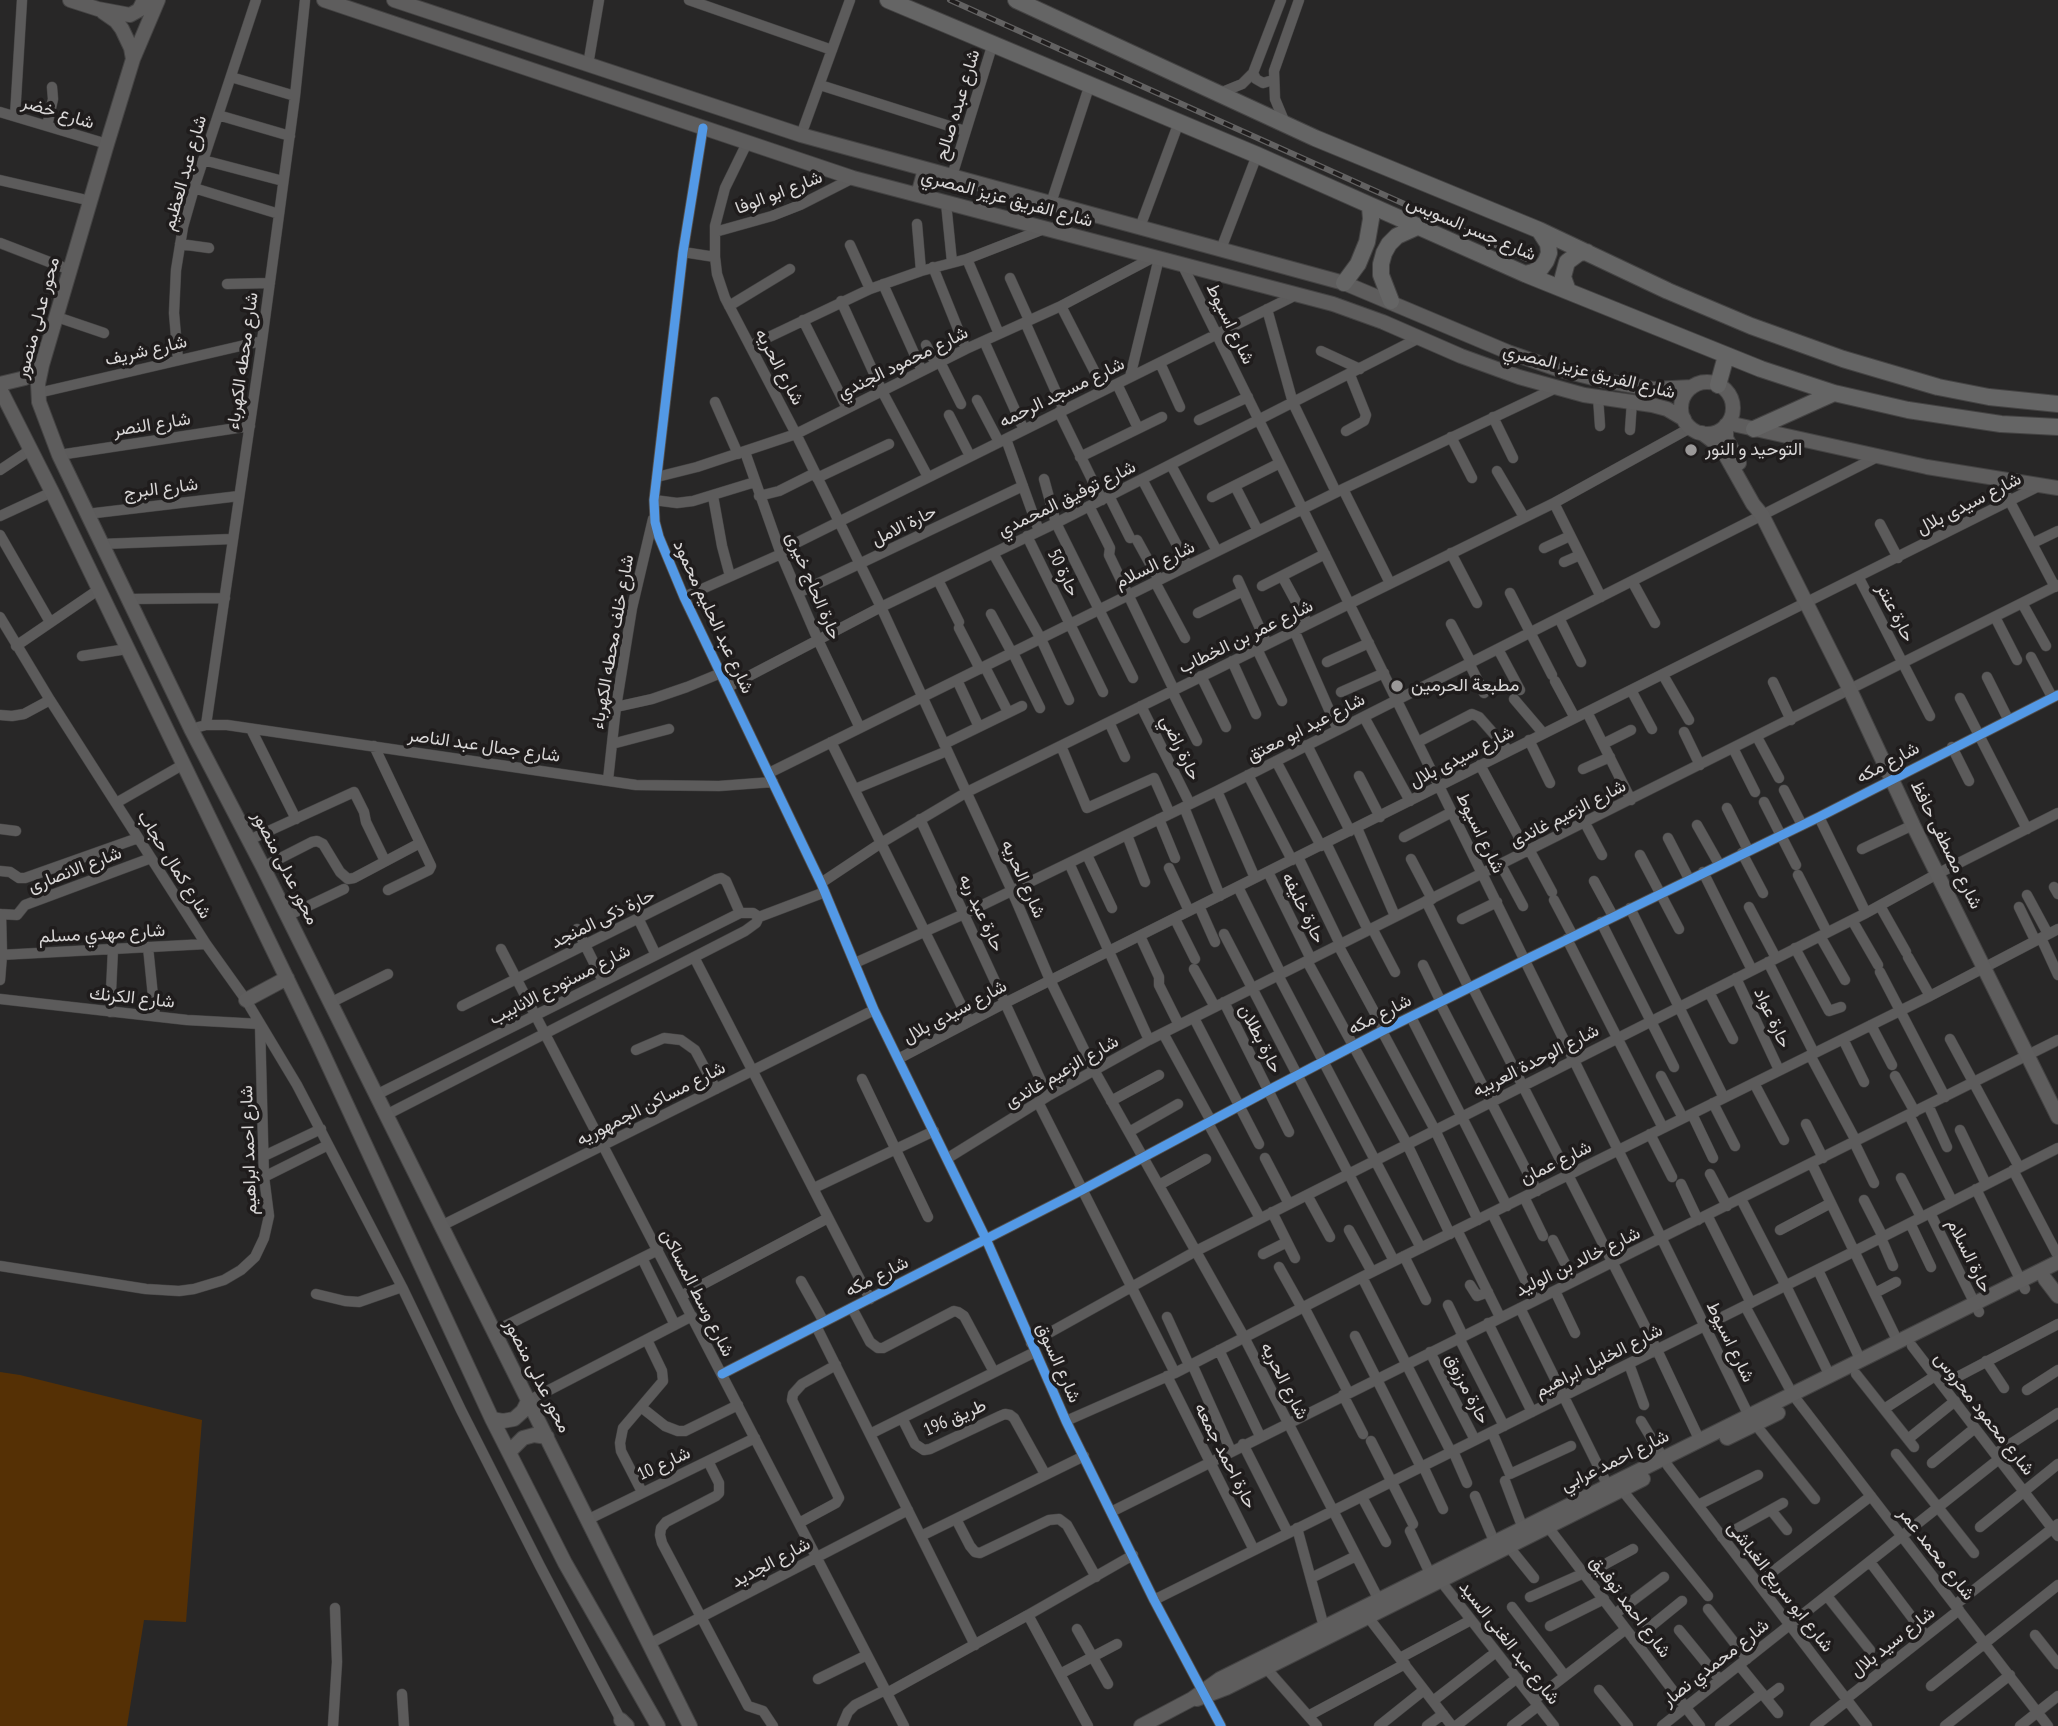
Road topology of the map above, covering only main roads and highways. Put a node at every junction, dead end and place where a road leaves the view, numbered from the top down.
1 (888, 0) edge
2 (1016, 0) edge
3 (1370, 207) junction
4 (1417, 227) junction
5 (1539, 230) junction
6 (1587, 252) junction
7 (1525, 274) junction
8 (1344, 283) road end
9 (1568, 291) junction
10 (1391, 301) road end
11 (1726, 356) junction
12 (1718, 385) road end
13 (1834, 393) junction
14 (2058, 404) edge
15 (2058, 427) edge
16 (1754, 429) road end

1 - 3 main road, شارع جسر السويس
2 - 5 main road, شارع جسر السويس
3 - 4 main road, شارع جسر السويس
3 - 8 main road
4 - 7 main road, شارع جسر السويس
4 - 10 main road
5 - 6 main road, شارع جسر السويس
5 - 7 main road
6 - 9 main road
6 - 14 main road, شارع جسر السويس
7 - 9 main road, شارع جسر السويس
9 - 11 main road, شارع جسر السويس
11 - 12 main road
11 - 13 main road, شارع جسر السويس
13 - 15 main road, شارع جسر السويس
13 - 16 main road

